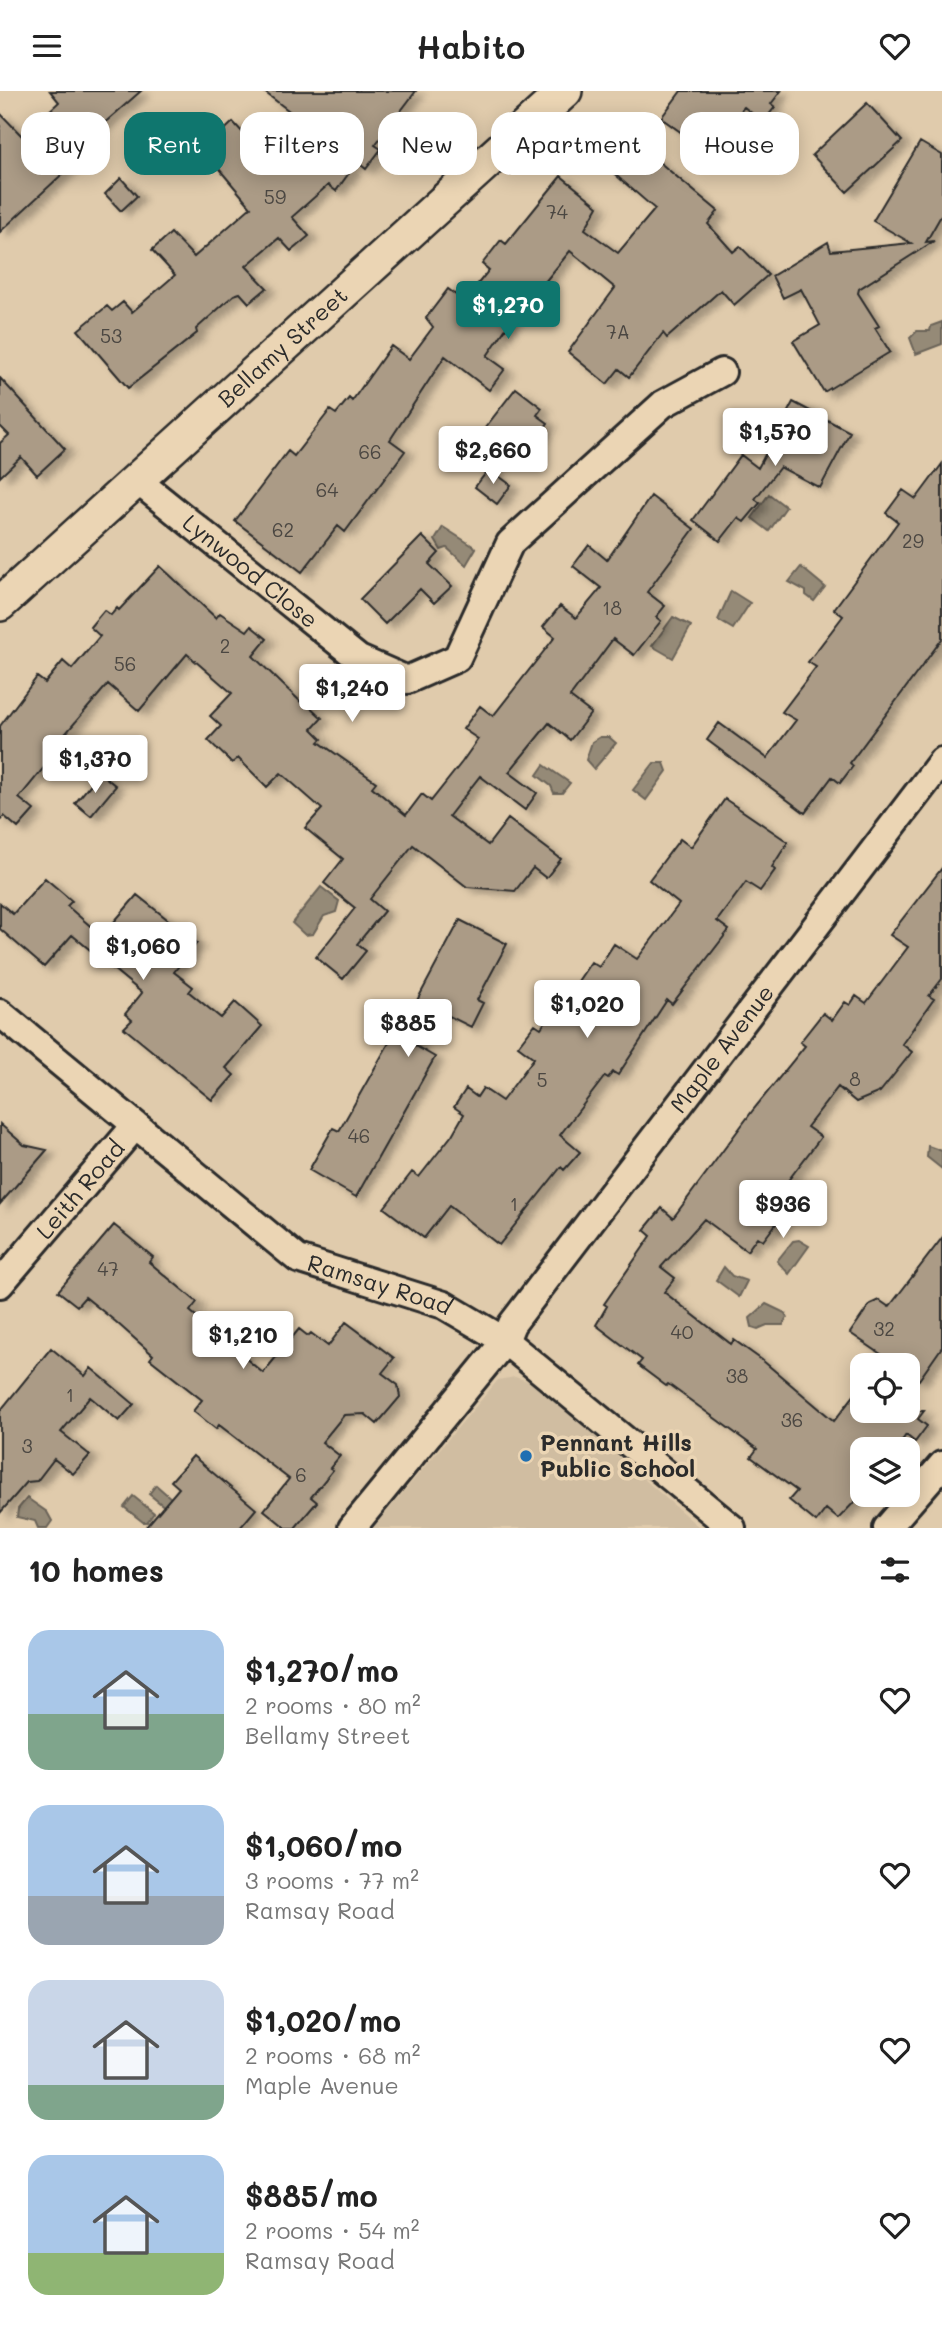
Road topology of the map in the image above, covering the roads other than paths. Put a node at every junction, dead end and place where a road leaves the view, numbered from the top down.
1 (565, 91) edge
2 (722, 372) dead end
3 (138, 481) junction
4 (0, 604) edge
5 (942, 761) edge
6 (0, 1013) edge
7 (135, 1126) junction
8 (0, 1284) edge
9 (505, 1341) junction
10 (942, 1465) edge
11 (352, 1528) edge
12 (732, 1528) edge
13 (887, 1528) edge

1 - 3 street, Bellamy Street
2 - 3 street, Lynwood Close
3 - 4 street, Bellamy Street
5 - 9 street, Maple Avenue
6 - 7 street, Ramsay Road
7 - 8 street, Leith Road
7 - 9 street, Ramsay Road
9 - 11 street, Maple Avenue
9 - 12 street, Ramsay Road
10 - 13 street

